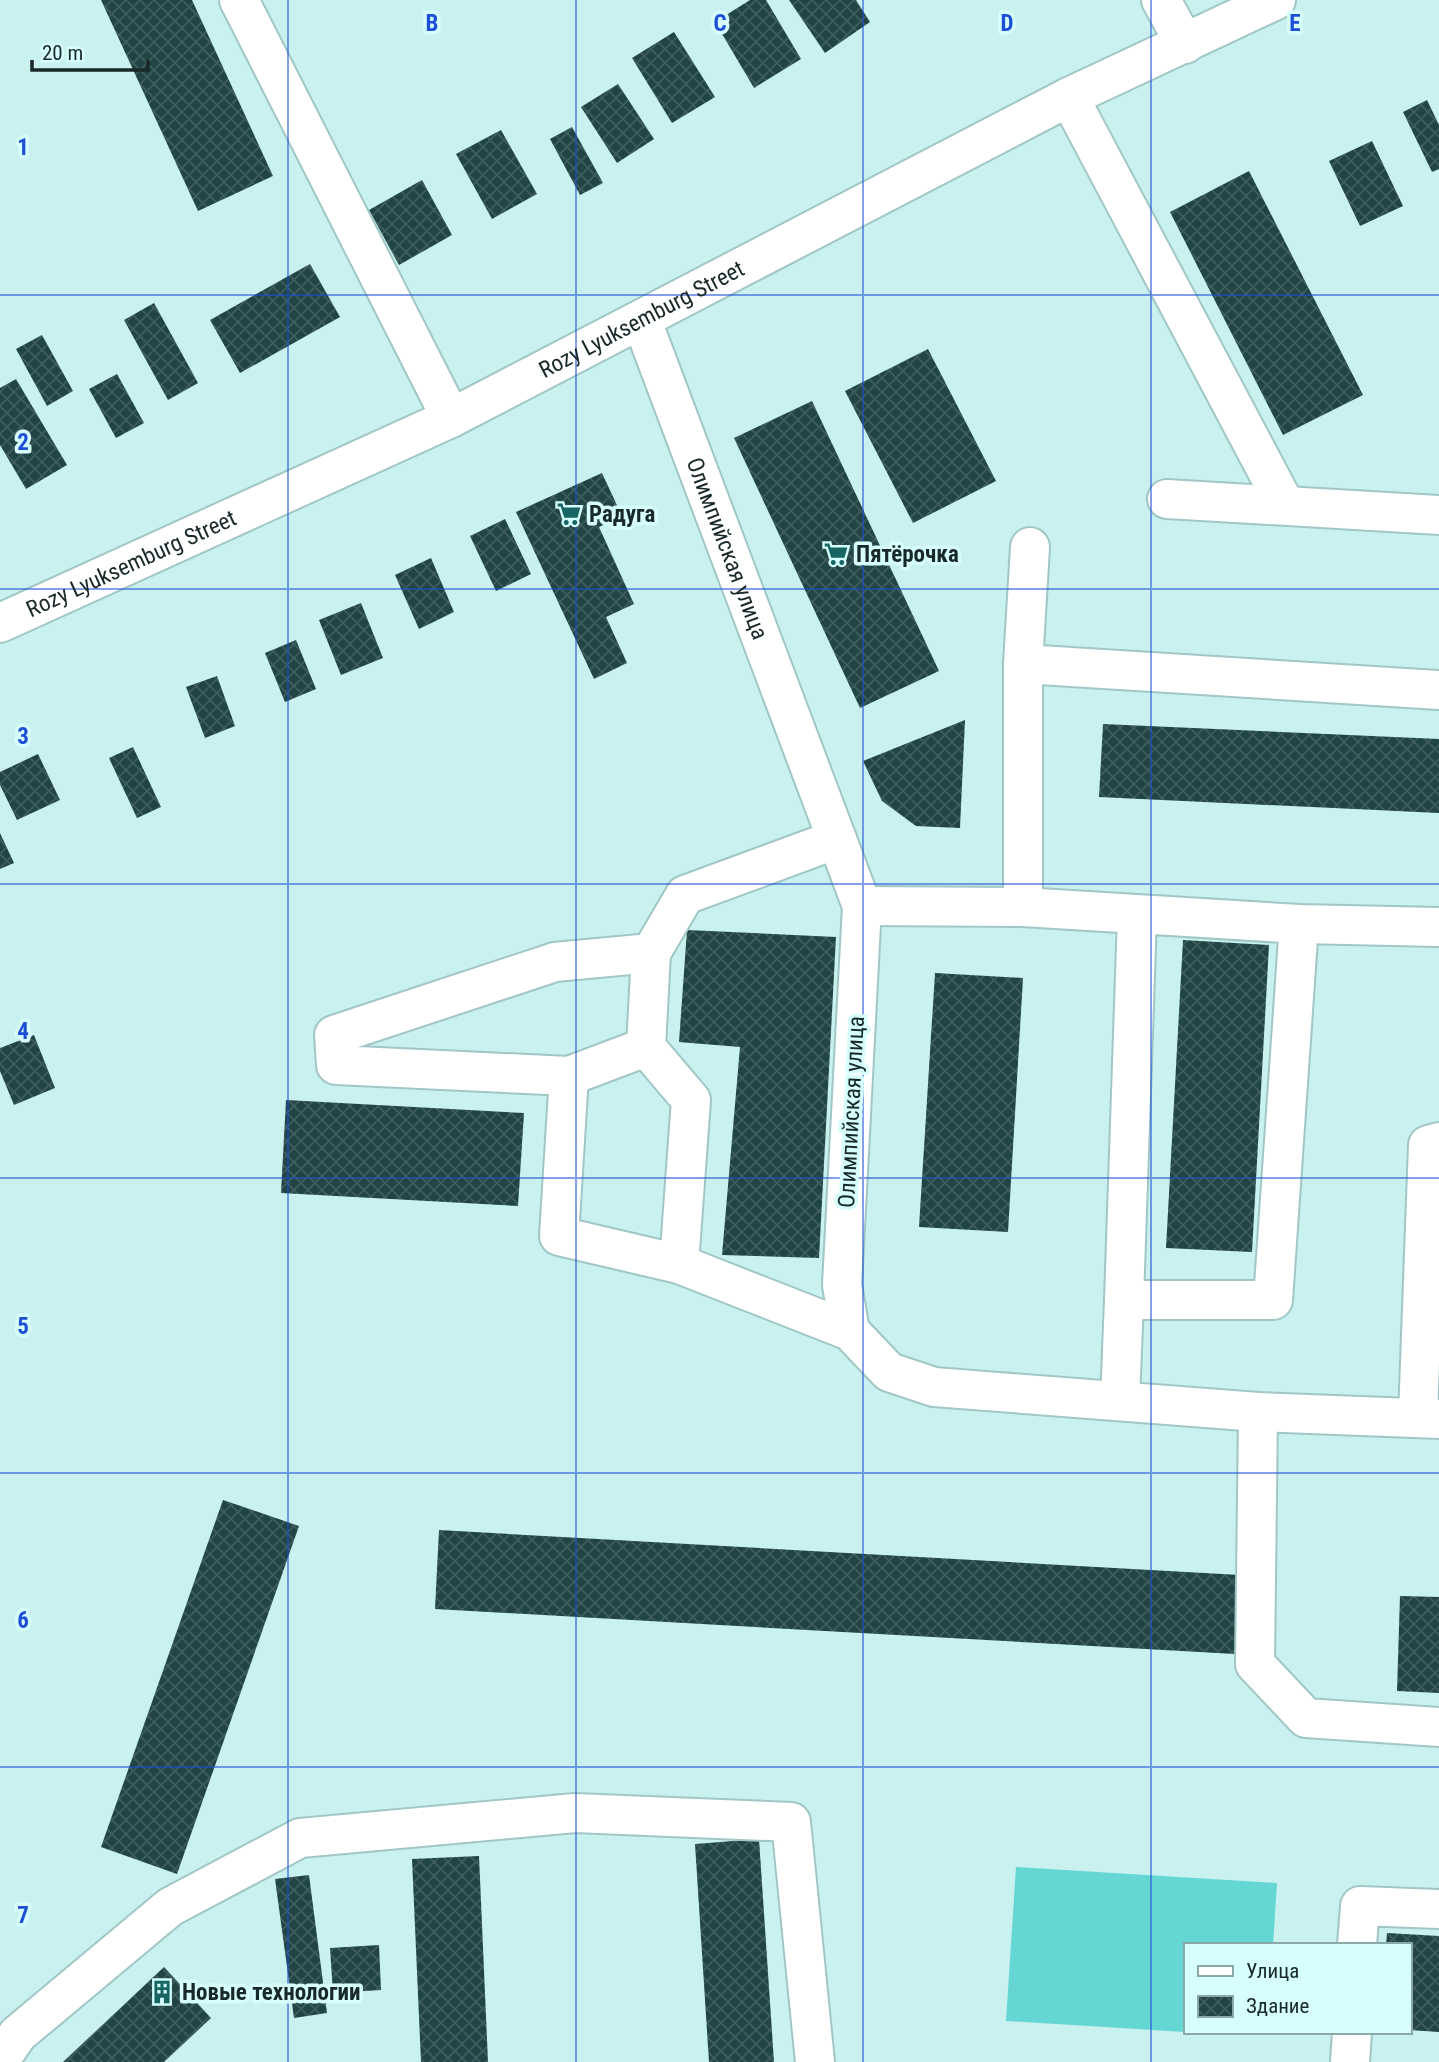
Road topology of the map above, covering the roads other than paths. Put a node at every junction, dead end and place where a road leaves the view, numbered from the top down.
1 (239, 0) edge
2 (1161, 0) edge
3 (1276, 0) edge
4 (1185, 44) junction
5 (1069, 97) junction
6 (642, 321) junction
7 (451, 418) junction
8 (1167, 499) dead end
9 (1285, 505) junction
10 (1439, 515) edge
11 (1030, 547) dead end
12 (0, 624) edge
13 (1023, 664) junction
14 (1439, 690) edge
15 (836, 839) junction
16 (862, 906) junction
17 (1023, 907) junction
18 (1137, 916) junction
19 (1298, 924) junction
20 (1439, 927) edge
21 (651, 953) junction
22 (646, 1047) junction
23 (569, 1076) junction
24 (1439, 1142) edge
25 (679, 1264) junction
26 (1124, 1300) junction
27 (850, 1331) junction
28 (1120, 1401) junction
29 (1258, 1412) junction
30 (1429, 1418) edge
31 (1439, 1727) edge
32 (1439, 1909) edge
33 (1357, 1943) edge
34 (1352, 2034) edge
35 (0, 2060) edge
36 (815, 2062) edge
37 (1350, 2062) edge

1 - 7 street
2 - 4 street
3 - 4 street, Rozy Lyuksemburg Street
4 - 5 street, Rozy Lyuksemburg Street
5 - 6 street, Rozy Lyuksemburg Street
5 - 9 street
6 - 7 street, Rozy Lyuksemburg Street
6 - 15 street, Олимпийская улица
7 - 12 street, Rozy Lyuksemburg Street
8 - 9 street
9 - 10 street
11 - 13 street
13 - 14 street
13 - 17 street
15 - 16 street, Олимпийская улица
15 - 21 street
16 - 17 street
16 - 27 street, Олимпийская улица
17 - 18 street
18 - 19 street
18 - 26 street
19 - 20 street
19 - 26 street
21 - 22 street
21 - 23 street
22 - 23 street
22 - 25 street
23 - 25 street
24 - 30 street
25 - 27 street
26 - 28 street
27 - 28 street
28 - 29 street
29 - 30 street
29 - 31 street
32 - 33 street
34 - 37 street
35 - 36 street

